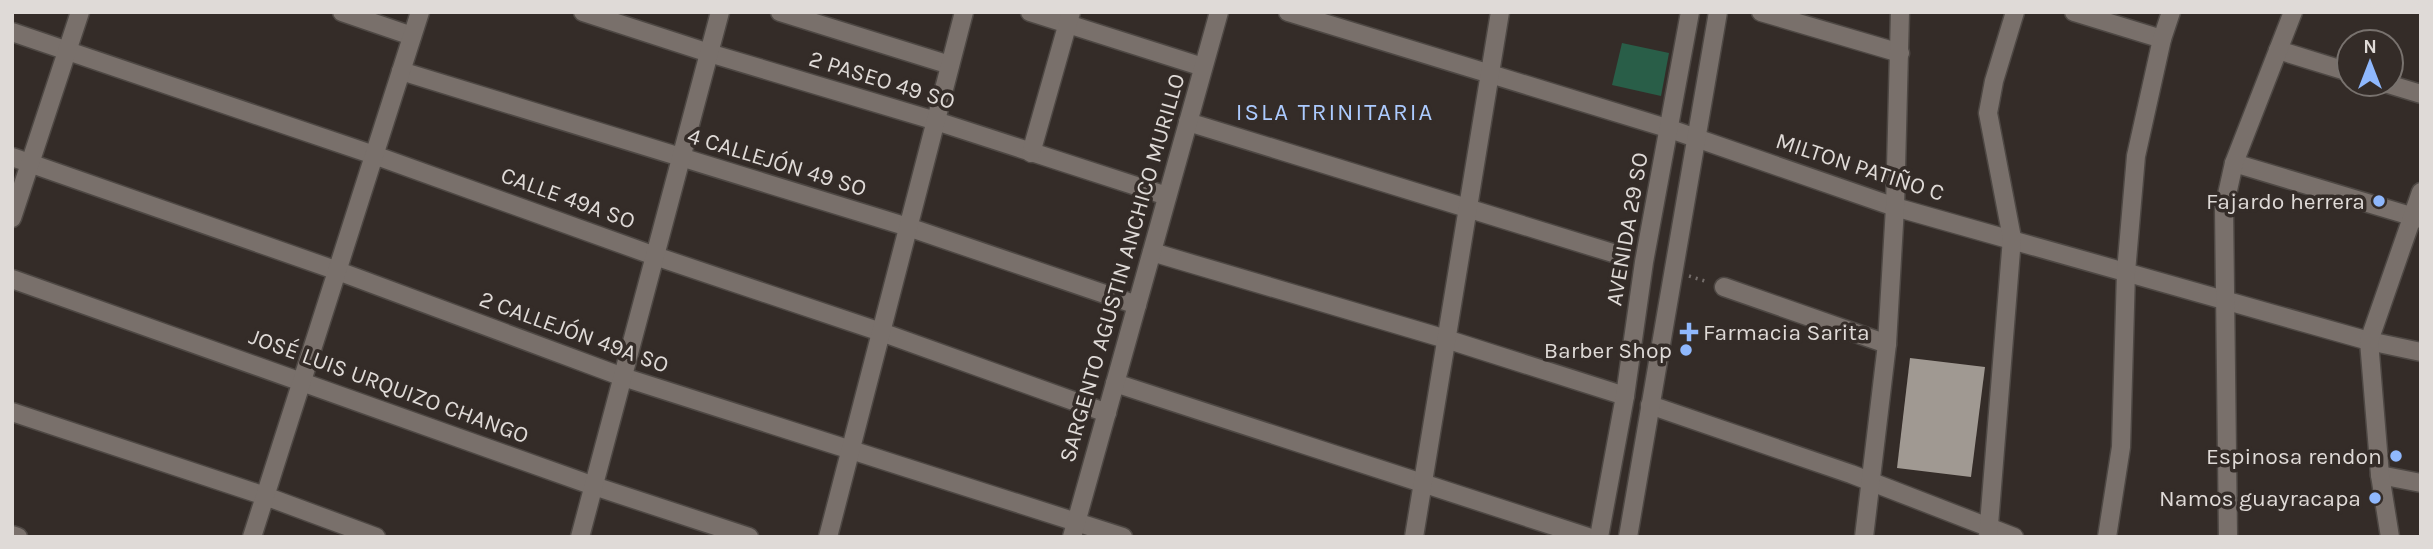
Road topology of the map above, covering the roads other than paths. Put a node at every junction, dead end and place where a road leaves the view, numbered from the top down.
1 (80, 12) edge
2 (342, 12) edge
3 (420, 12) edge
4 (583, 12) edge
5 (707, 12) edge
6 (720, 12) edge
7 (780, 12) edge
8 (964, 12) edge
9 (1030, 12) edge
10 (1219, 12) edge
11 (1288, 12) edge
12 (1500, 12) edge
13 (1690, 12) edge
14 (1718, 12) edge
15 (1761, 12) edge
16 (1900, 12) edge
17 (2015, 12) edge
18 (2074, 12) edge
19 (2171, 12) edge
20 (2293, 12) edge
21 (1069, 19) edge
22 (12, 32) edge
23 (412, 36) junction
24 (2162, 39) junction
25 (2278, 50) junction
26 (68, 51) junction
27 (709, 53) junction
28 (1900, 53) junction
29 (950, 65) junction
30 (1203, 67) junction
31 (2335, 68) edge
32 (401, 71) junction
33 (1489, 75) junction
34 (936, 121) junction
35 (1188, 122) junction
36 (1670, 129) junction
37 (1695, 138) junction
38 (1031, 153) junction
39 (374, 155) junction
40 (12, 157) edge
41 (681, 158) junction
42 (30, 163) junction
43 (2234, 163) junction
44 (2421, 192) edge
45 (1167, 197) junction
46 (1895, 207) junction
47 (1468, 209) junction
48 (12, 218) edge
49 (2417, 218) edge
50 (908, 227) junction
51 (2012, 238) junction
52 (1152, 253) junction
53 (1616, 254) dead end
54 (655, 256) junction
55 (338, 271) junction
56 (2126, 271) junction
57 (12, 279) edge
58 (1724, 287) dead end
59 (2224, 300) junction
60 (1137, 305) junction
61 (881, 332) junction
62 (1446, 339) junction
63 (2369, 341) junction
64 (1887, 344) junction
65 (2421, 352) edge
66 (623, 377) junction
67 (302, 380) junction
68 (1115, 383) junction
69 (1625, 397) junction
70 (1650, 405) junction
71 (12, 412) edge
72 (1107, 413) junction
73 (850, 450) junction
74 (2380, 475) junction
75 (1423, 482) junction
76 (2421, 482) edge
77 (1872, 484) junction
78 (594, 486) junction
79 (265, 496) junction
80 (1074, 529) edge
81 (1989, 532) edge
82 (12, 535) edge
83 (18, 537) edge
84 (252, 537) edge
85 (376, 537) edge
86 (580, 537) edge
87 (749, 537) edge
88 (828, 537) edge
89 (1124, 537) edge
90 (1414, 537) edge
91 (1588, 537) edge
92 (1599, 537) edge
93 (1628, 537) edge
94 (1864, 537) edge
95 (2014, 537) edge
96 (2106, 537) edge
97 (2228, 537) edge
98 (2390, 537) edge

1 - 26 street
2 - 23 street
3 - 23 street
4 - 27 street, 2 PASEO 49 SO
5 - 27 street
6 - 27 street
7 - 29 street
8 - 29 street
9 - 21 street
10 - 30 street, SARGENTO AGUSTIN ANCHICO MURILLO
11 - 33 street, MILTON PATIÑO C
12 - 33 street
13 - 36 street, AVENIDA 29 SO
14 - 37 street
15 - 28 street
16 - 28 street
17 - 51 street
18 - 24 street
19 - 24 street
20 - 25 street
21 - 30 street
21 - 38 street
22 - 26 street, CALLE 49A SO
23 - 32 street
24 - 56 street
25 - 31 street
25 - 43 street
26 - 39 street, CALLE 49A SO
26 - 42 street
27 - 34 street, 2 PASEO 49 SO
27 - 41 street
28 - 46 street
29 - 34 street
30 - 35 street, SARGENTO AGUSTIN ANCHICO MURILLO
32 - 39 street
32 - 41 street, 4 CALLEJÓN 49 SO
33 - 36 street, MILTON PATIÑO C
33 - 47 street
34 - 38 street, 2 PASEO 49 SO
34 - 50 street
35 - 45 street, SARGENTO AGUSTIN ANCHICO MURILLO
35 - 47 street
36 - 37 street, MILTON PATIÑO C
36 - 69 street, AVENIDA 29 SO
37 - 46 street, MILTON PATIÑO C
37 - 70 street
38 - 45 street, 2 PASEO 49 SO
39 - 54 street, CALLE 49A SO
39 - 55 street
40 - 42 street, 2 CALLEJÓN 49A SO
41 - 50 street, 4 CALLEJÓN 49 SO
41 - 54 street
42 - 48 street
42 - 55 street, 2 CALLEJÓN 49A SO
43 - 49 street
43 - 59 street
44 - 49 street
45 - 52 street, SARGENTO AGUSTIN ANCHICO MURILLO
46 - 51 street, MILTON PATIÑO C
46 - 64 street
47 - 53 street
47 - 62 street
49 - 63 street
50 - 60 street, 4 CALLEJÓN 49 SO
50 - 61 street
51 - 56 street, MILTON PATIÑO C
51 - 81 street
52 - 60 street, SARGENTO AGUSTIN ANCHICO MURILLO
52 - 62 street
54 - 61 street, CALLE 49A SO
54 - 66 street
55 - 66 street, 2 CALLEJÓN 49A SO
55 - 67 street
56 - 59 street, MILTON PATIÑO C
56 - 96 street
57 - 67 street, JOSÉ LUIS URQUIZO CHANGO
58 - 64 street
59 - 63 street, MILTON PATIÑO C
59 - 97 street
60 - 68 street, SARGENTO AGUSTIN ANCHICO MURILLO
61 - 72 street, CALLE 49A SO
61 - 73 street
62 - 69 street
62 - 75 street
63 - 65 street, MILTON PATIÑO C
63 - 74 street
64 - 77 street
66 - 73 street, 2 CALLEJÓN 49A SO
66 - 78 street
67 - 78 street, JOSÉ LUIS URQUIZO CHANGO
67 - 79 street
68 - 72 street, SARGENTO AGUSTIN ANCHICO MURILLO
68 - 75 street
69 - 92 street, AVENIDA 29 SO
70 - 77 street
70 - 93 street
71 - 79 street
72 - 80 street, SARGENTO AGUSTIN ANCHICO MURILLO
73 - 80 street, 2 CALLEJÓN 49A SO
73 - 88 street
74 - 76 street
74 - 98 street
75 - 90 street
75 - 91 street
77 - 81 street
77 - 94 street
78 - 86 street
78 - 87 street, JOSÉ LUIS URQUIZO CHANGO
79 - 84 street
79 - 85 street
80 - 89 street, 2 CALLEJÓN 49A SO
81 - 95 street
82 - 83 street

